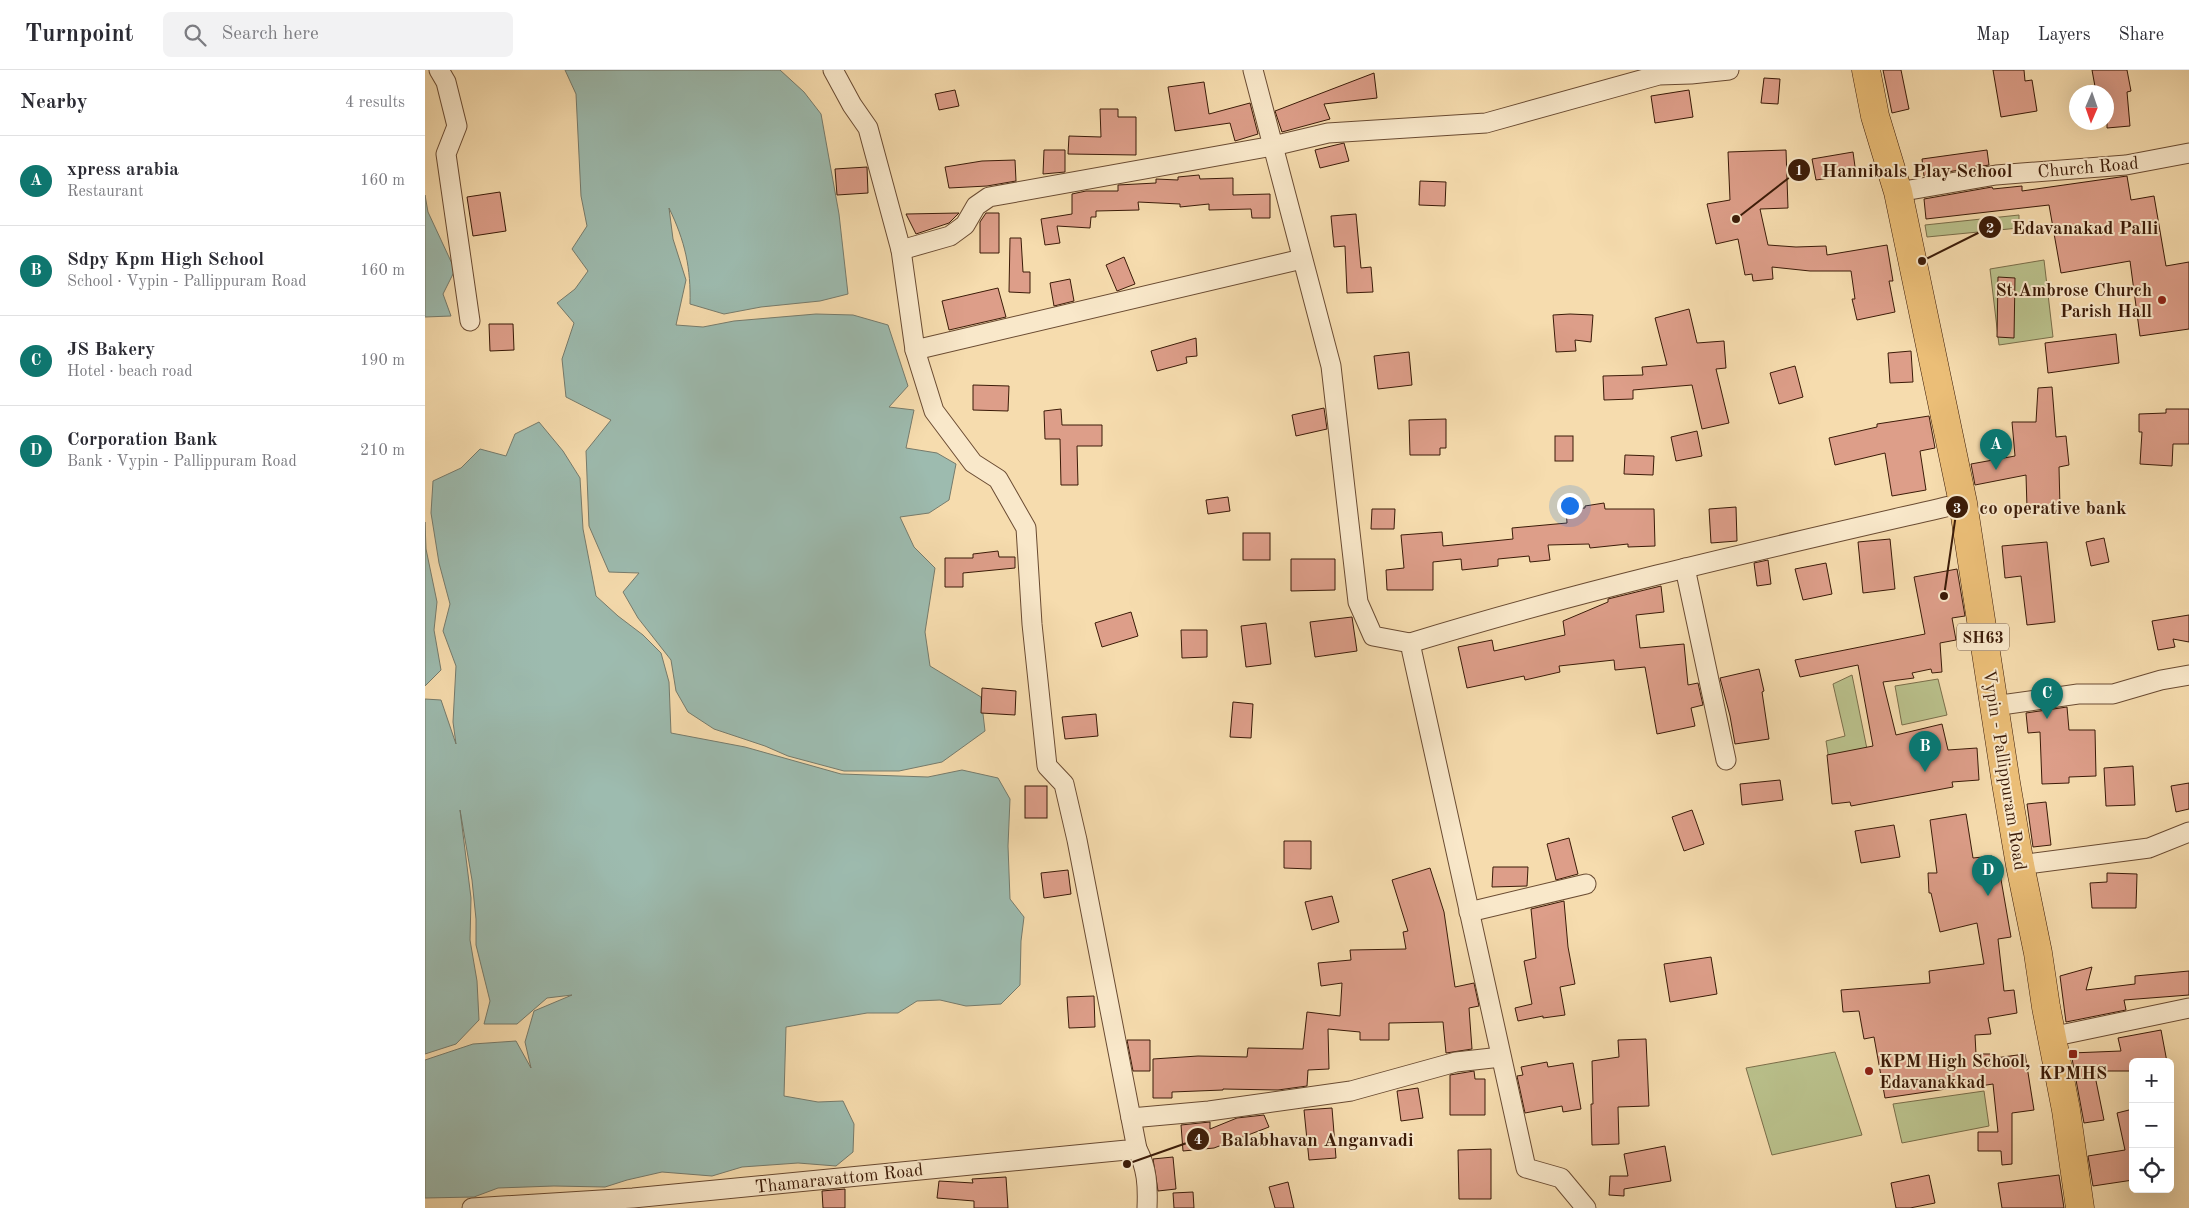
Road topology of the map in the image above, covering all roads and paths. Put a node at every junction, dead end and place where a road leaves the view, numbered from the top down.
1 (439, 70) edge
2 (833, 70) edge
3 (1253, 70) edge
4 (1729, 70) edge
5 (1865, 70) edge
6 (1273, 146) junction
7 (2189, 153) edge
8 (1898, 192) junction
9 (901, 250) junction
10 (1303, 259) junction
11 (470, 321) dead end
12 (915, 350) junction
13 (1963, 504) junction
14 (1685, 568) junction
15 (1410, 643) junction
16 (2189, 675) edge
17 (1994, 706) junction
18 (1726, 760) dead end
19 (2189, 832) edge
20 (2020, 864) junction
21 (1586, 884) dead end
22 (1469, 912) junction
23 (2189, 1008) edge
24 (2051, 1037) junction
25 (1501, 1056) junction
26 (1131, 1118) junction
27 (1137, 1144) junction
28 (472, 1208) edge
29 (1147, 1208) edge
30 (1586, 1208) edge
31 (2080, 1208) edge

1 - 11 street
2 - 9 street
3 - 6 street
4 - 6 street
5 - 8 main road, Vypin - Pallippuram Road / SH63
6 - 9 street
6 - 10 street
7 - 8 street, Church Road
8 - 13 main road, Vypin - Pallippuram Road / SH63
9 - 12 street
10 - 12 street
10 - 15 street
12 - 26 street
13 - 14 street
13 - 17 main road, Vypin - Pallippuram Road / SH63
14 - 15 street
14 - 18 street
15 - 22 street
16 - 17 street
17 - 20 main road, Vypin - Pallippuram Road / SH63
19 - 20 street
20 - 24 main road, Vypin - Pallippuram Road / SH63
21 - 22 street
22 - 25 street
23 - 24 street
24 - 31 main road, Vypin - Pallippuram Road / SH63
25 - 26 street
25 - 30 street
26 - 27 street
27 - 28 street, Thamaravattom Road
27 - 29 street

